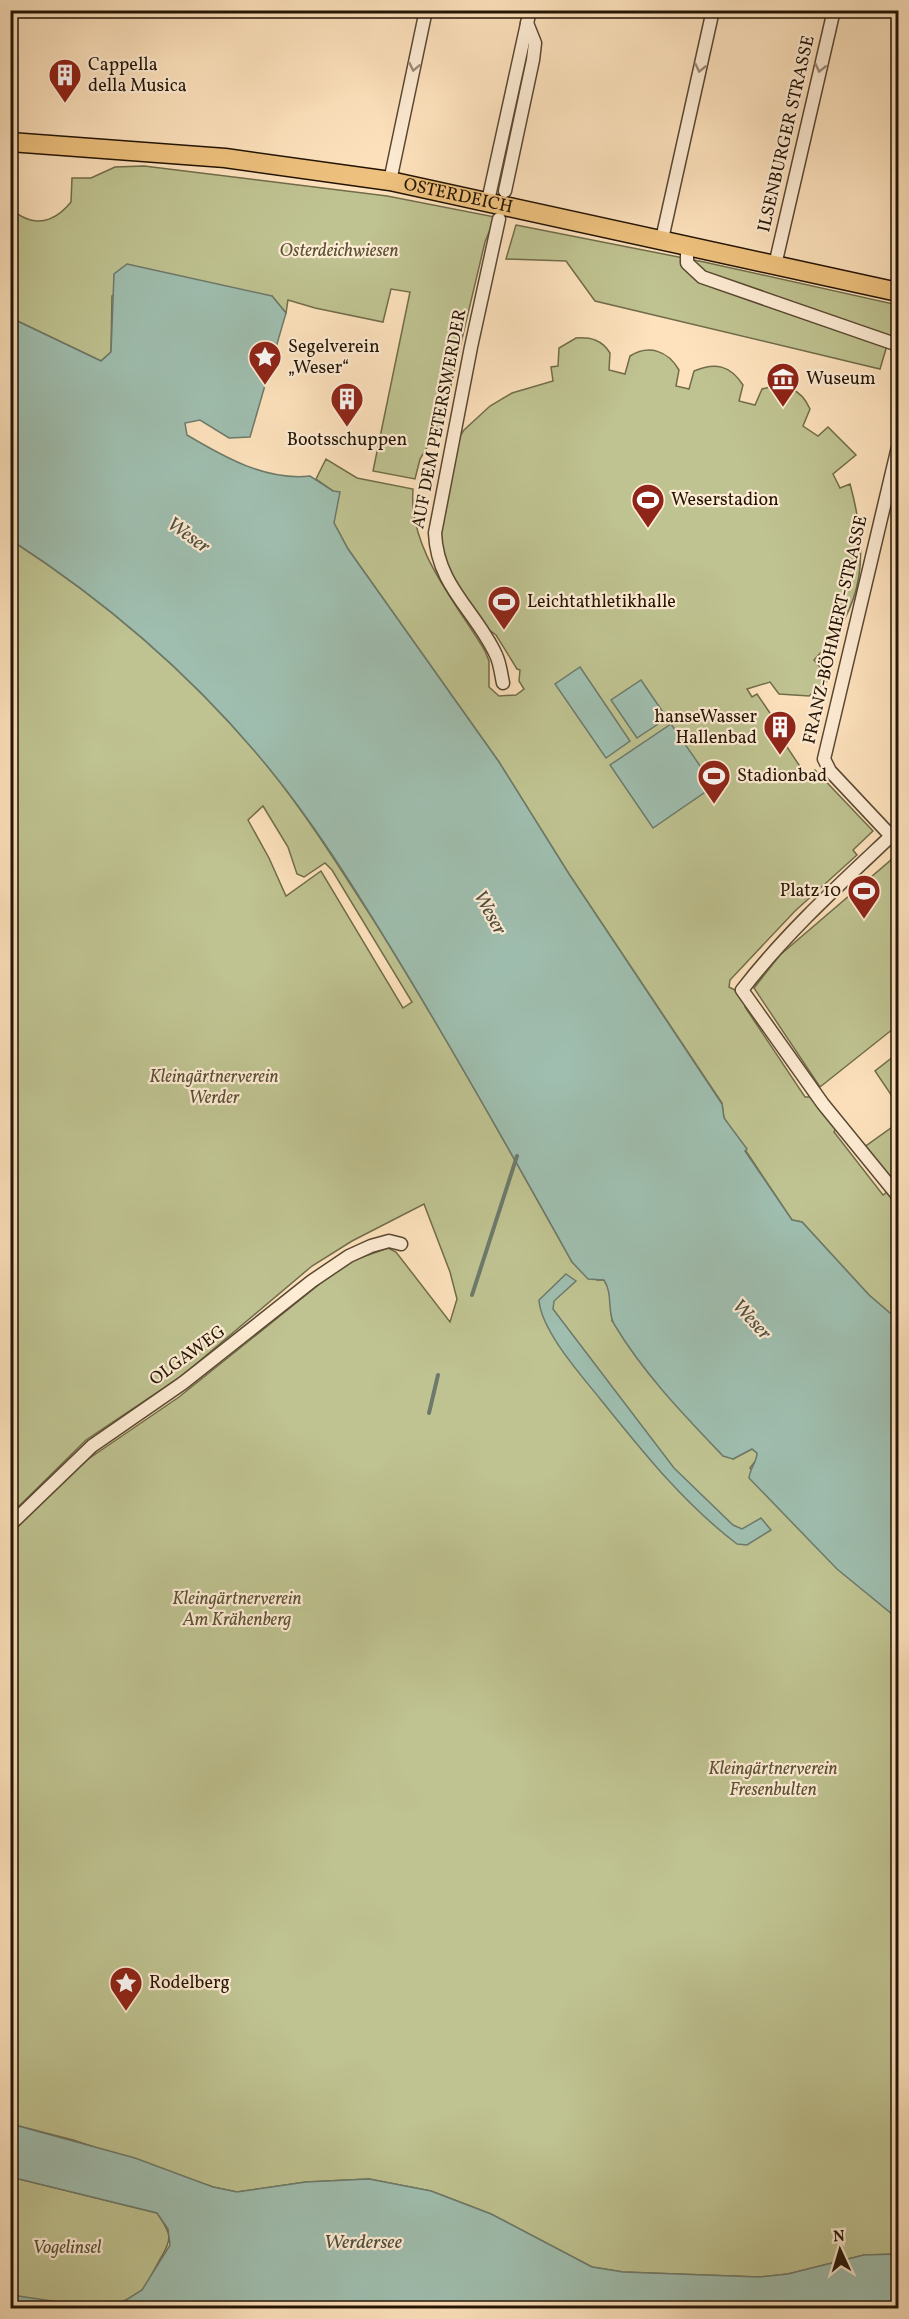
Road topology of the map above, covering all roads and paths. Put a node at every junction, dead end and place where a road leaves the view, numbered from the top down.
1 (426, 10) edge
2 (713, 10) edge
3 (834, 10) edge
4 (894, 10) edge
5 (898, 11) edge
6 (529, 17) edge
7 (10, 142) edge
8 (390, 181) junction
9 (505, 191) dead end
10 (488, 201) junction
11 (499, 219) dead end
12 (662, 239) junction
13 (687, 244) junction
14 (775, 265) junction
15 (898, 292) edge
16 (898, 345) edge
17 (898, 447) edge
18 (503, 683) dead end
19 (898, 1196) edge
20 (401, 1244) dead end
21 (10, 1525) edge

1 -> 8 street
2 -> 12 street
3 -> 14 street, ILSENBURGER STRASSE
4 - 5 street
6 - 9 street
6 - 10 street
7 - 8 main road, OSTERDEICH
8 - 10 main road, OSTERDEICH
10 - 12 main road, OSTERDEICH
11 - 18 street, AUF DEM PETERSWERDER
12 - 13 main road, OSTERDEICH
13 - 14 main road, OSTERDEICH
13 - 16 street
14 - 15 main road, OSTERDEICH
17 - 19 street, FRANZ-BÖHMERT-STRASSE
20 - 21 street, OLGAWEG

